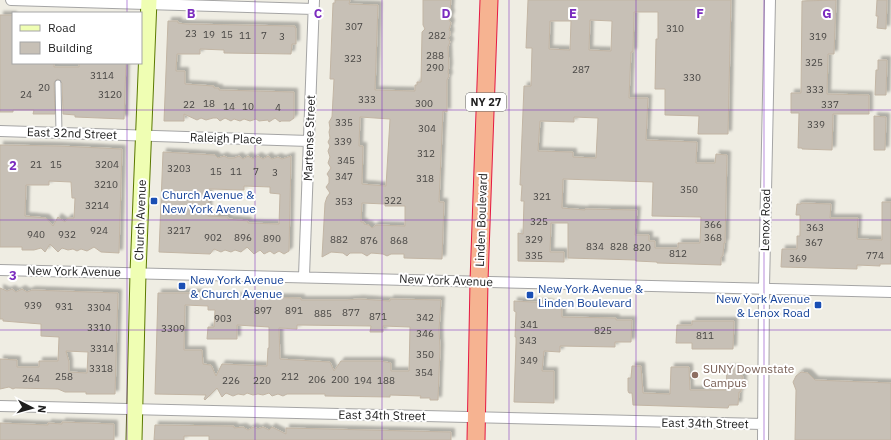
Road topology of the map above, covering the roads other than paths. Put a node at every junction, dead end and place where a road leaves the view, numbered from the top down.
1 (11, 0) edge
2 (489, 0) edge
3 (770, 0) edge
4 (149, 2) edge
5 (314, 5) edge
6 (58, 83) dead end
7 (0, 131) edge
8 (59, 133) junction
9 (143, 135) junction
10 (309, 141) junction
11 (0, 270) edge
12 (138, 273) junction
13 (304, 276) junction
14 (479, 281) junction
15 (764, 288) junction
16 (891, 292) edge
17 (0, 406) edge
18 (134, 409) junction
19 (476, 417) junction
20 (763, 424) junction
21 (134, 440) edge
22 (476, 440) edge
23 (763, 440) edge

1 - 4 street
2 - 14 highway, Linden Boulevard / NY 27
3 - 15 street, Lenox Road
4 - 5 street
4 - 9 main road, Church Avenue
5 - 10 street, Martense Street
6 - 8 lane
7 - 8 street, East 32nd Street
8 - 9 street, East 32nd Street
9 - 10 street, Raleigh Place
9 - 12 main road, Church Avenue
10 - 13 street, Martense Street
11 - 12 street, New York Avenue
12 - 13 street, New York Avenue
12 - 18 main road, Church Avenue
13 - 14 street, New York Avenue
14 - 15 street, New York Avenue
14 - 19 highway, Linden Boulevard / NY 27
15 - 16 street, New York Avenue
15 - 20 street, Lenox Road
17 - 18 street, East 34th Street
18 - 19 street, East 34th Street
18 - 21 main road, Church Avenue
19 - 20 street, East 34th Street
19 - 22 highway, Linden Boulevard / NY 27
20 - 23 street, Lenox Road

